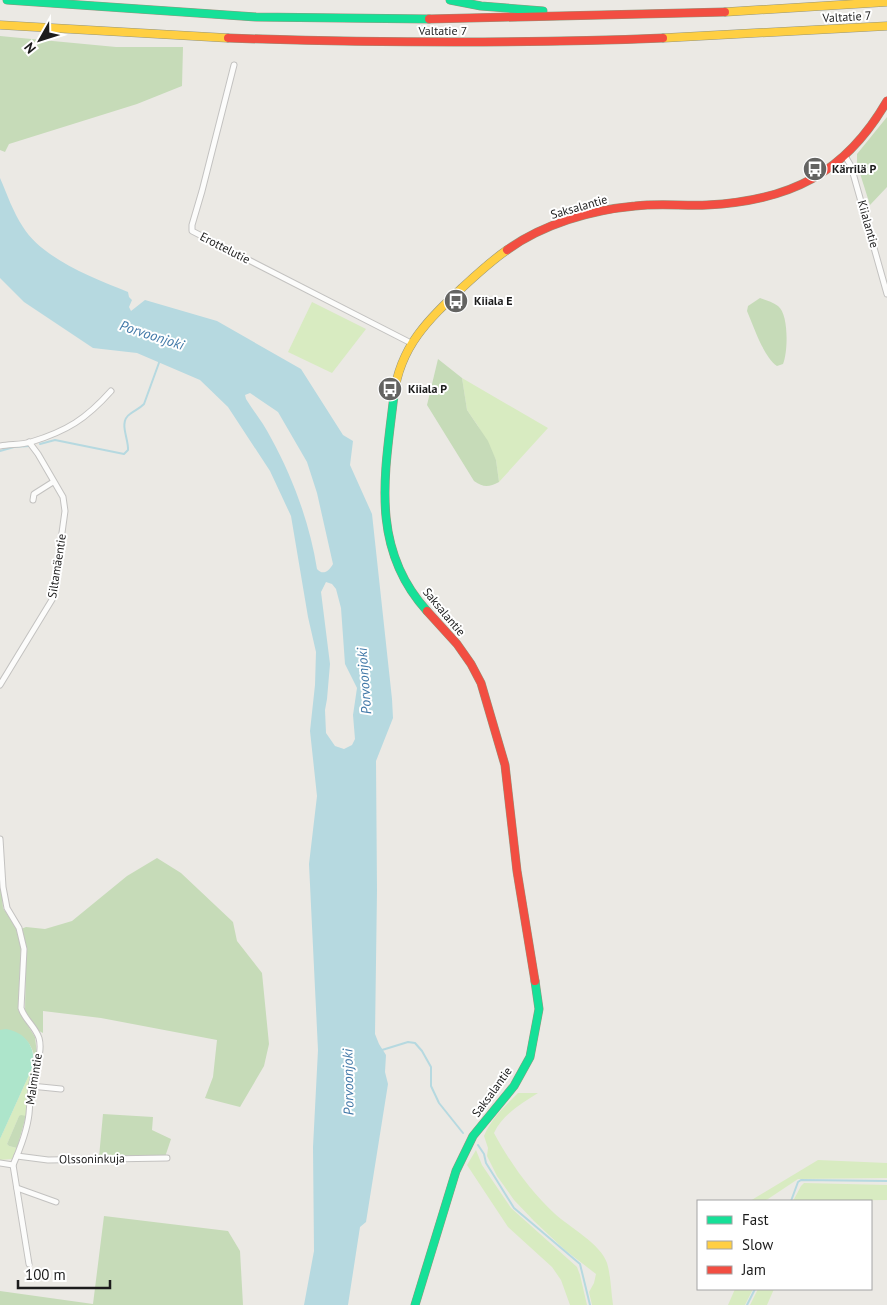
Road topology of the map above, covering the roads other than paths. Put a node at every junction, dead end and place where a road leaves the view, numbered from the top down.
1 (7, 0) edge
2 (37, 0) edge
3 (450, 0) edge
4 (20, 1) edge
5 (887, 2) edge
6 (647, 14) junction
7 (1, 25) edge
8 (887, 26) edge
9 (234, 65) dead end
10 (887, 101) edge
11 (845, 156) junction
12 (887, 294) edge
13 (411, 342) junction
14 (110, 391) dead end
15 (29, 442) junction
16 (0, 446) edge
17 (53, 482) junction
18 (34, 500) dead end
19 (0, 686) edge
20 (0, 839) edge
21 (31, 1086) junction
22 (61, 1089) dead end
23 (17, 1156) junction
24 (167, 1158) dead end
25 (0, 1163) edge
26 (13, 1165) junction
27 (17, 1188) junction
28 (56, 1202) dead end
29 (29, 1264) dead end
30 (415, 1305) edge

1 - 4 main road, Valtatie 7
2 - 4 main road
3 - 6 main road
4 - 6 main road, Valtatie 7
5 - 6 main road, Valtatie 7
7 - 8 main road, Valtatie 7
9 - 13 street, Erottelutie
10 - 11 main road, Saksalantie
11 - 12 street, Kiialantie
11 - 13 main road, Saksalantie
13 - 30 main road, Saksalantie
14 - 15 street
15 - 16 street
15 - 17 street, Siltamäentie
17 - 18 street
17 - 19 street, Siltamäentie
20 - 21 street, Malmintie
21 - 22 street
21 - 23 street, Malmintie
23 - 24 street, Olssoninkuja
23 - 26 street, Malmintie
25 - 26 street
26 - 27 street
27 - 28 street
27 - 29 street

